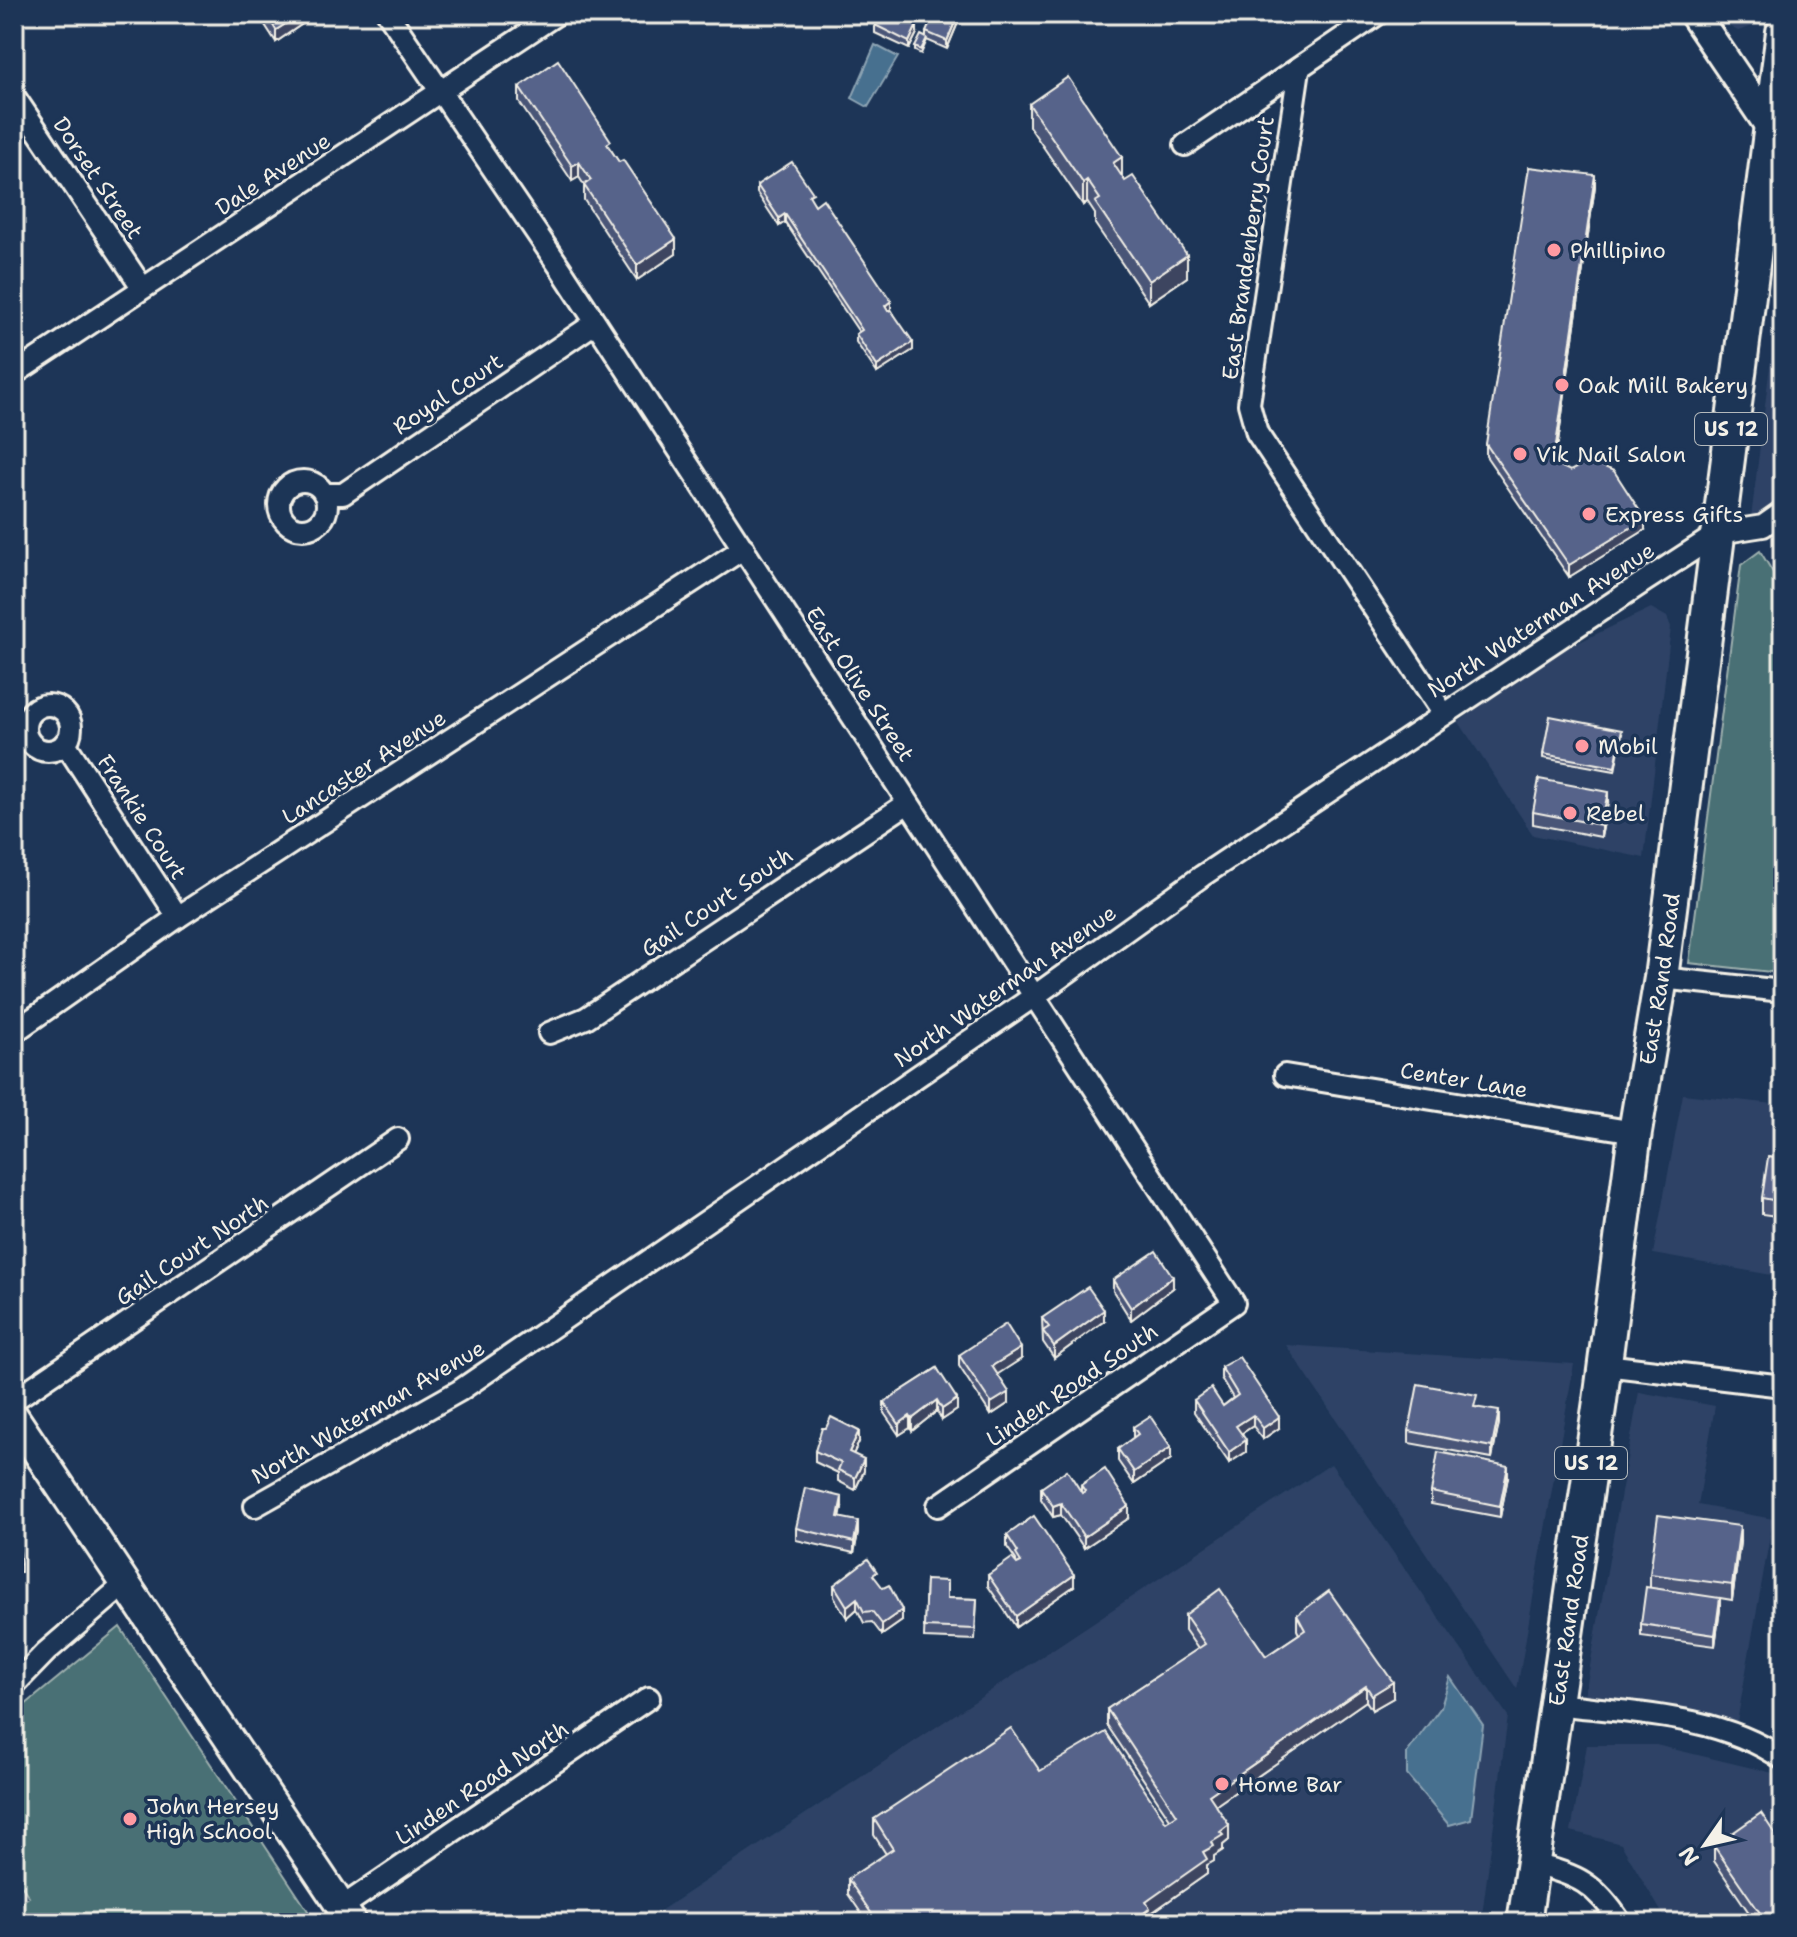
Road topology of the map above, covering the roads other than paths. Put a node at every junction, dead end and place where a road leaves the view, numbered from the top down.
1 (388, 14) edge
2 (557, 14) edge
3 (1378, 14) edge
4 (1694, 14) edge
5 (1783, 32) edge
6 (1299, 69) junction
7 (441, 94) junction
8 (14, 96) edge
9 (1769, 125) junction
10 (1185, 145) dead end
11 (142, 287) junction
12 (595, 323) junction
13 (14, 374) edge
14 (324, 494) dead end
15 (1783, 512) edge
16 (1719, 533) junction
17 (744, 548) junction
18 (1443, 713) junction
19 (65, 743) dead end
20 (908, 803) junction
21 (178, 917) junction
22 (1661, 978) junction
23 (1783, 991) edge
24 (1036, 995) junction
25 (14, 1032) edge
26 (549, 1033) dead end
27 (1285, 1075) dead end
28 (1635, 1132) junction
29 (398, 1139) dead end
30 (1234, 1303) joint
31 (1605, 1365) junction
32 (1783, 1386) edge
33 (14, 1400) edge
34 (14, 1417) edge
35 (255, 1506) dead end
36 (938, 1506) dead end
37 (125, 1584) junction
38 (14, 1685) edge
39 (649, 1698) dead end
40 (1555, 1704) junction
41 (1783, 1759) edge
42 (1532, 1864) junction
43 (347, 1915) edge
44 (1524, 1923) edge
45 (1621, 1923) edge

1 - 7 street, East Olive Street
2 - 7 street, Dale Avenue
3 - 6 street, East Brandenberry Court
4 - 9 street
5 - 9 main road, East Rand Road / US 12
6 - 10 street, East Brandenberry Court
6 - 18 street, East Brandenberry Court
7 - 11 street, Dale Avenue
7 - 12 street, East Olive Street
8 - 11 street, Dorset Street
9 - 16 main road, East Rand Road / US 12
11 - 13 street, Dale Avenue
12 - 14 street, Royal Court
12 - 17 street, East Olive Street
15 - 16 street, North Waterman Avenue
16 - 18 street, North Waterman Avenue
16 - 22 main road, East Rand Road / US 12
17 - 20 street, East Olive Street
17 - 21 street, Lancaster Avenue
18 - 24 street, North Waterman Avenue
19 - 21 street, Frankie Court
20 - 24 street, East Olive Street
20 - 26 street, Gail Court South
21 - 25 street, Lancaster Avenue
22 - 23 street
22 - 28 main road, East Rand Road / US 12
24 - 30 street, East Olive Street
24 - 35 street, North Waterman Avenue
27 - 28 street, Center Lane
28 - 31 main road, East Rand Road / US 12
29 - 33 street, Gail Court North
30 - 36 street, Linden Road South
31 - 32 street
31 - 40 main road, East Rand Road / US 12
34 - 37 street
37 - 38 street
37 - 43 street
39 - 43 street, Linden Road North
40 - 41 street
40 - 42 main road, East Rand Road / US 12
42 - 44 main road, East Rand Road / US 12
42 - 45 street

